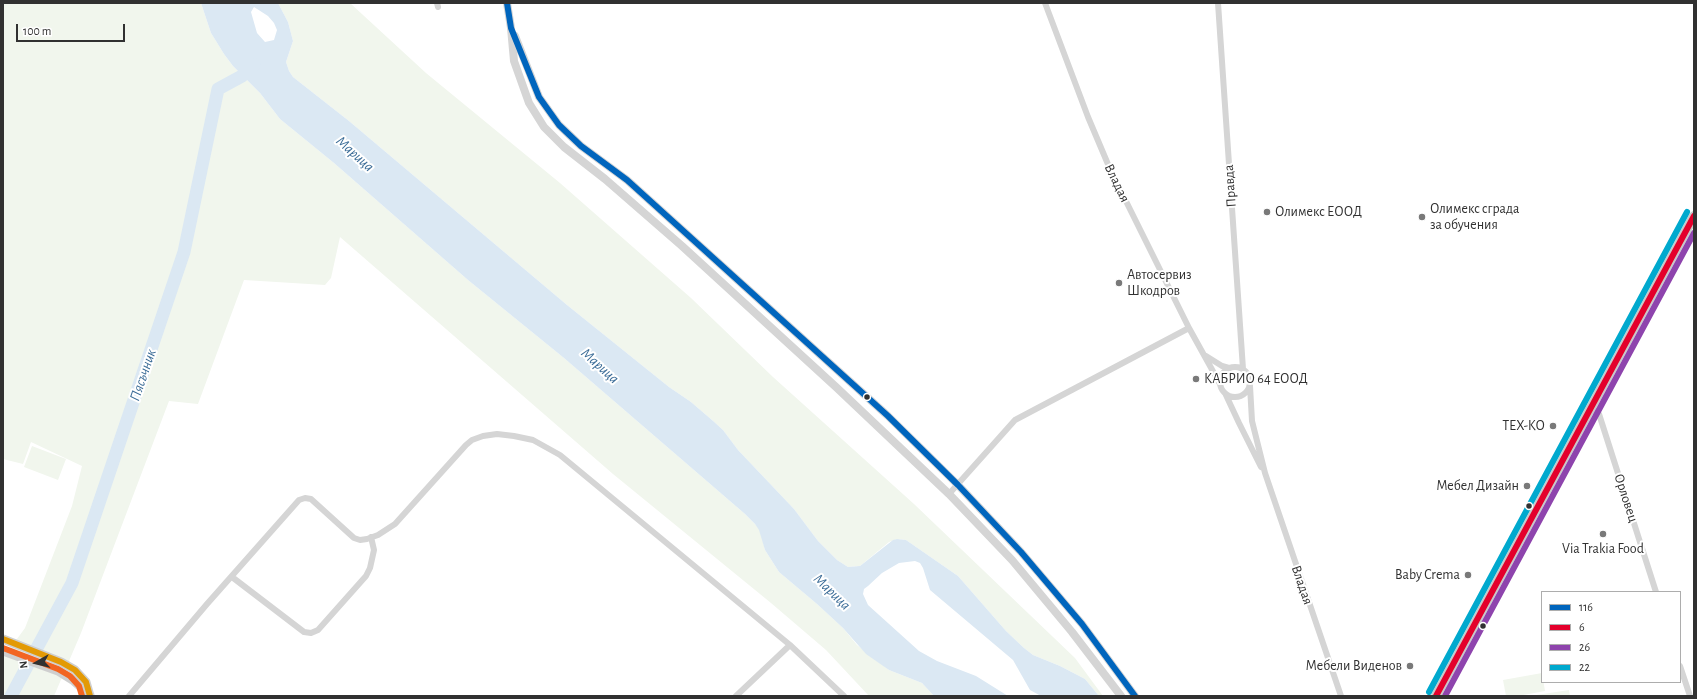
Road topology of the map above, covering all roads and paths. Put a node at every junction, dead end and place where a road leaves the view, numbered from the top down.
1 (507, 3) edge
2 (1046, 3) edge
3 (1218, 3) edge
4 (511, 28) junction
5 (1694, 216) edge
6 (1189, 328) junction
7 (1205, 356) junction
8 (1229, 368) junction
9 (1243, 369) junction
10 (1220, 384) junction
11 (1250, 386) junction
12 (1225, 393) junction
13 (1590, 408) junction
14 (1265, 473) junction
15 (958, 484) junction
16 (949, 494) junction
17 (371, 537) junction
18 (232, 577) junction
19 (1656, 591) edge
20 (3, 639) edge
21 (790, 645) junction
22 (3, 650) edge
23 (1681, 669) edge
24 (1440, 693) edge
25 (90, 696) edge
26 (129, 696) edge
27 (736, 696) edge
28 (844, 696) edge
29 (1120, 696) edge
30 (1135, 696) edge
31 (1341, 696) edge
32 (1690, 696) edge

1 - 4 street
2 - 6 street, Владая
3 - 9 street, Правда
4 - 15 street
4 - 16 street
5 - 13 main road
6 - 7 street, Владая
6 - 15 street
7 - 8 street, Владая
7 - 10 street, Владая
8 - 9 street, Владая
8 - 10 street
9 - 11 street, Владая
10 - 12 street, Владая
11 - 12 street
11 - 14 street, Владая
12 - 14 street, Владая
13 - 19 street, Орловец
13 - 24 main road
14 - 31 street, Владая
15 - 16 street
15 - 30 street
16 - 29 street
17 - 18 street
17 - 18 street
17 - 21 street
18 - 26 street
20 - 25 main road
21 - 27 street
21 - 28 street
22 - 25 main road
23 - 32 street

